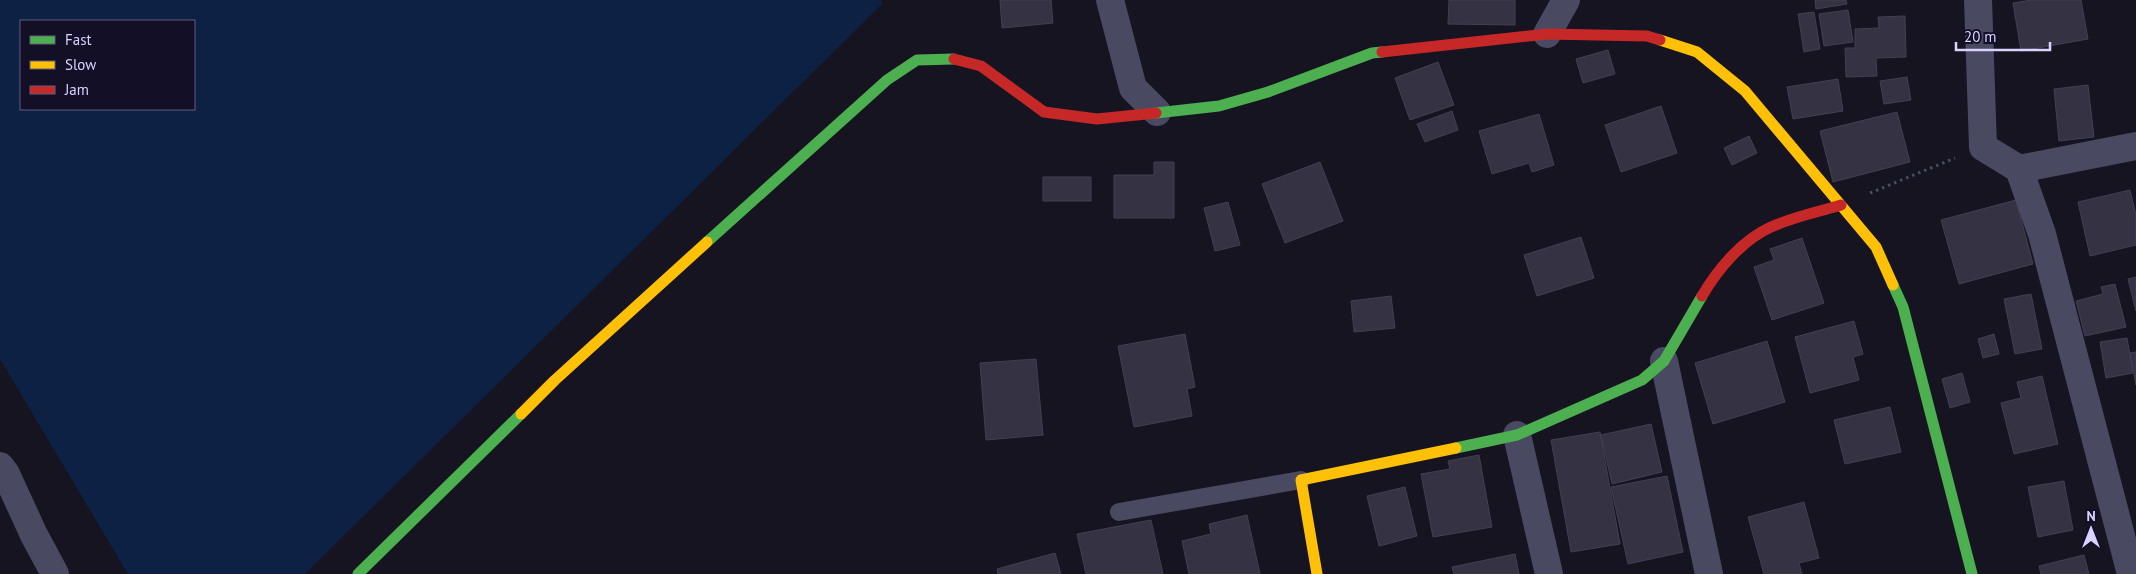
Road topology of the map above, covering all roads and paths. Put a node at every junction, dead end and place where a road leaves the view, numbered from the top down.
1 (1110, 0) edge
2 (1566, 0) edge
3 (1978, 0) edge
4 (1547, 34) junction
5 (1157, 112) junction
6 (2136, 146) edge
7 (1983, 147) junction
8 (2019, 169) junction
9 (1841, 205) junction
10 (1664, 361) junction
11 (1517, 434) junction
12 (0, 466) edge
13 (1301, 480) junction
14 (1119, 512) dead end
15 (1969, 573) edge
16 (55, 574) edge
17 (358, 574) edge
18 (1317, 574) edge
19 (1549, 574) edge
20 (1709, 574) edge
21 (2131, 574) edge

1 - 5 street
2 - 4 street
3 - 7 street
4 - 5 street
4 - 9 street
5 - 17 street
6 - 8 street
7 - 8 street
7 - 9 path
8 - 21 street
9 - 10 street
9 - 15 street
10 - 11 street
10 - 20 street
11 - 13 street
11 - 19 street
12 - 16 street
13 - 14 lane
13 - 18 street

